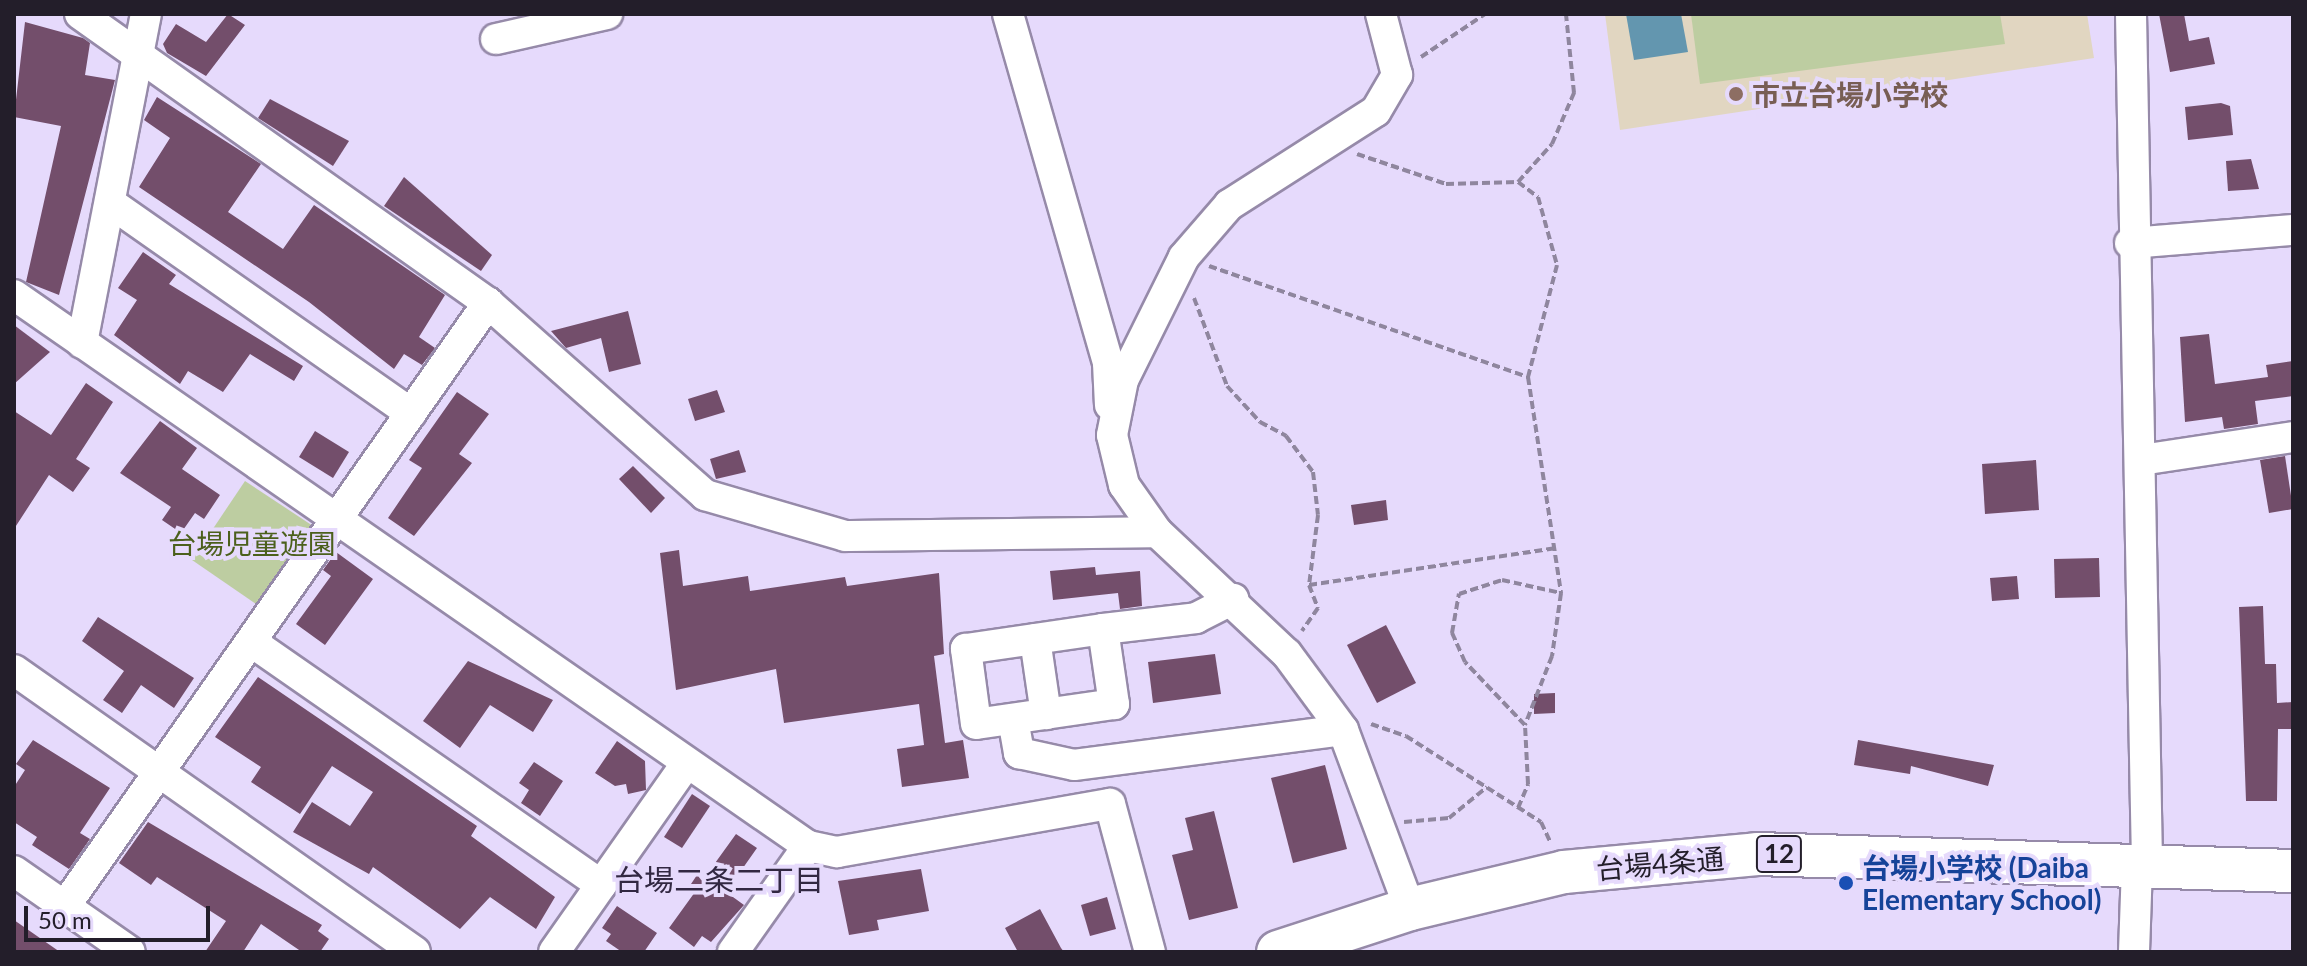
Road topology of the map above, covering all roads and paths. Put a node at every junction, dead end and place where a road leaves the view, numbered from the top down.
1 (80, 14) edge
2 (146, 14) edge
3 (607, 14) edge
4 (1008, 14) edge
5 (1381, 14) edge
6 (1485, 14) edge
7 (1566, 14) edge
8 (2131, 14) edge
9 (496, 39) dead end
10 (137, 56) junction
11 (1397, 75) junction
12 (1325, 143) junction
13 (1518, 182) junction
14 (112, 204) junction
15 (2293, 230) edge
16 (2130, 243) junction
17 (1184, 257) junction
18 (14, 295) edge
19 (488, 303) junction
20 (82, 343) junction
21 (1528, 377) junction
22 (411, 413) junction
23 (1112, 435) junction
24 (2293, 437) edge
25 (2141, 460) junction
26 (336, 522) junction
27 (1157, 532) junction
28 (1556, 548) junction
29 (1309, 585) junction
30 (1561, 593) junction
31 (1233, 599) junction
32 (1103, 629) junction
33 (1035, 639) junction
34 (253, 643) junction
35 (1287, 654) junction
36 (14, 670) edge
37 (1046, 714) junction
38 (1013, 719) junction
39 (1525, 725) junction
40 (1343, 730) junction
41 (686, 764) junction
42 (159, 774) junction
43 (1487, 787) junction
44 (1518, 808) junction
45 (1378, 823) junction
46 (808, 846) junction
47 (2142, 865) junction
48 (14, 871) edge
49 (2293, 871) edge
50 (1564, 872) junction
51 (601, 885) junction
52 (65, 906) junction
53 (1410, 909) junction
54 (130, 952) edge
55 (415, 952) edge
56 (554, 952) edge
57 (733, 952) edge
58 (1150, 952) edge
59 (1278, 952) edge
60 (2134, 952) edge

1 - 10 street
2 - 10 street
3 - 9 street
4 - 23 street
5 - 11 street
6 - 11 path
7 - 13 path
8 - 16 street
10 - 14 street
10 - 19 street
11 - 12 street
12 - 13 path
12 - 17 street
13 - 21 path
14 - 20 street
14 - 22 street
15 - 16 street
16 - 25 street
17 - 21 path
17 - 23 street
17 - 29 path
18 - 20 street
19 - 22 street
19 - 27 street
20 - 26 street
21 - 28 path
22 - 26 street
23 - 27 street
24 - 25 street
25 - 47 street
26 - 34 street
26 - 41 street
27 - 31 street
28 - 29 path
28 - 30 path
29 - 35 path
30 - 39 path
30 - 39 path
31 - 32 street
31 - 35 street
32 - 33 street
32 - 37 street
33 - 37 street
33 - 38 street
34 - 42 street
34 - 51 street
35 - 40 street
36 - 42 street
37 - 38 street
38 - 40 street
39 - 44 path
40 - 43 path
40 - 45 street
41 - 46 street
41 - 51 street
42 - 52 street
42 - 55 street
43 - 44 path
43 - 45 path
44 - 50 path
45 - 53 street
46 - 57 street
46 - 58 street
47 - 49 highway, 台場4条通 / 12
47 - 50 highway, 台場4条通 / 12
47 - 60 street
48 - 52 street
50 - 53 highway, 台場4条通 / 12
51 - 56 street
52 - 54 street
53 - 59 highway, 台場4条通 / 12

